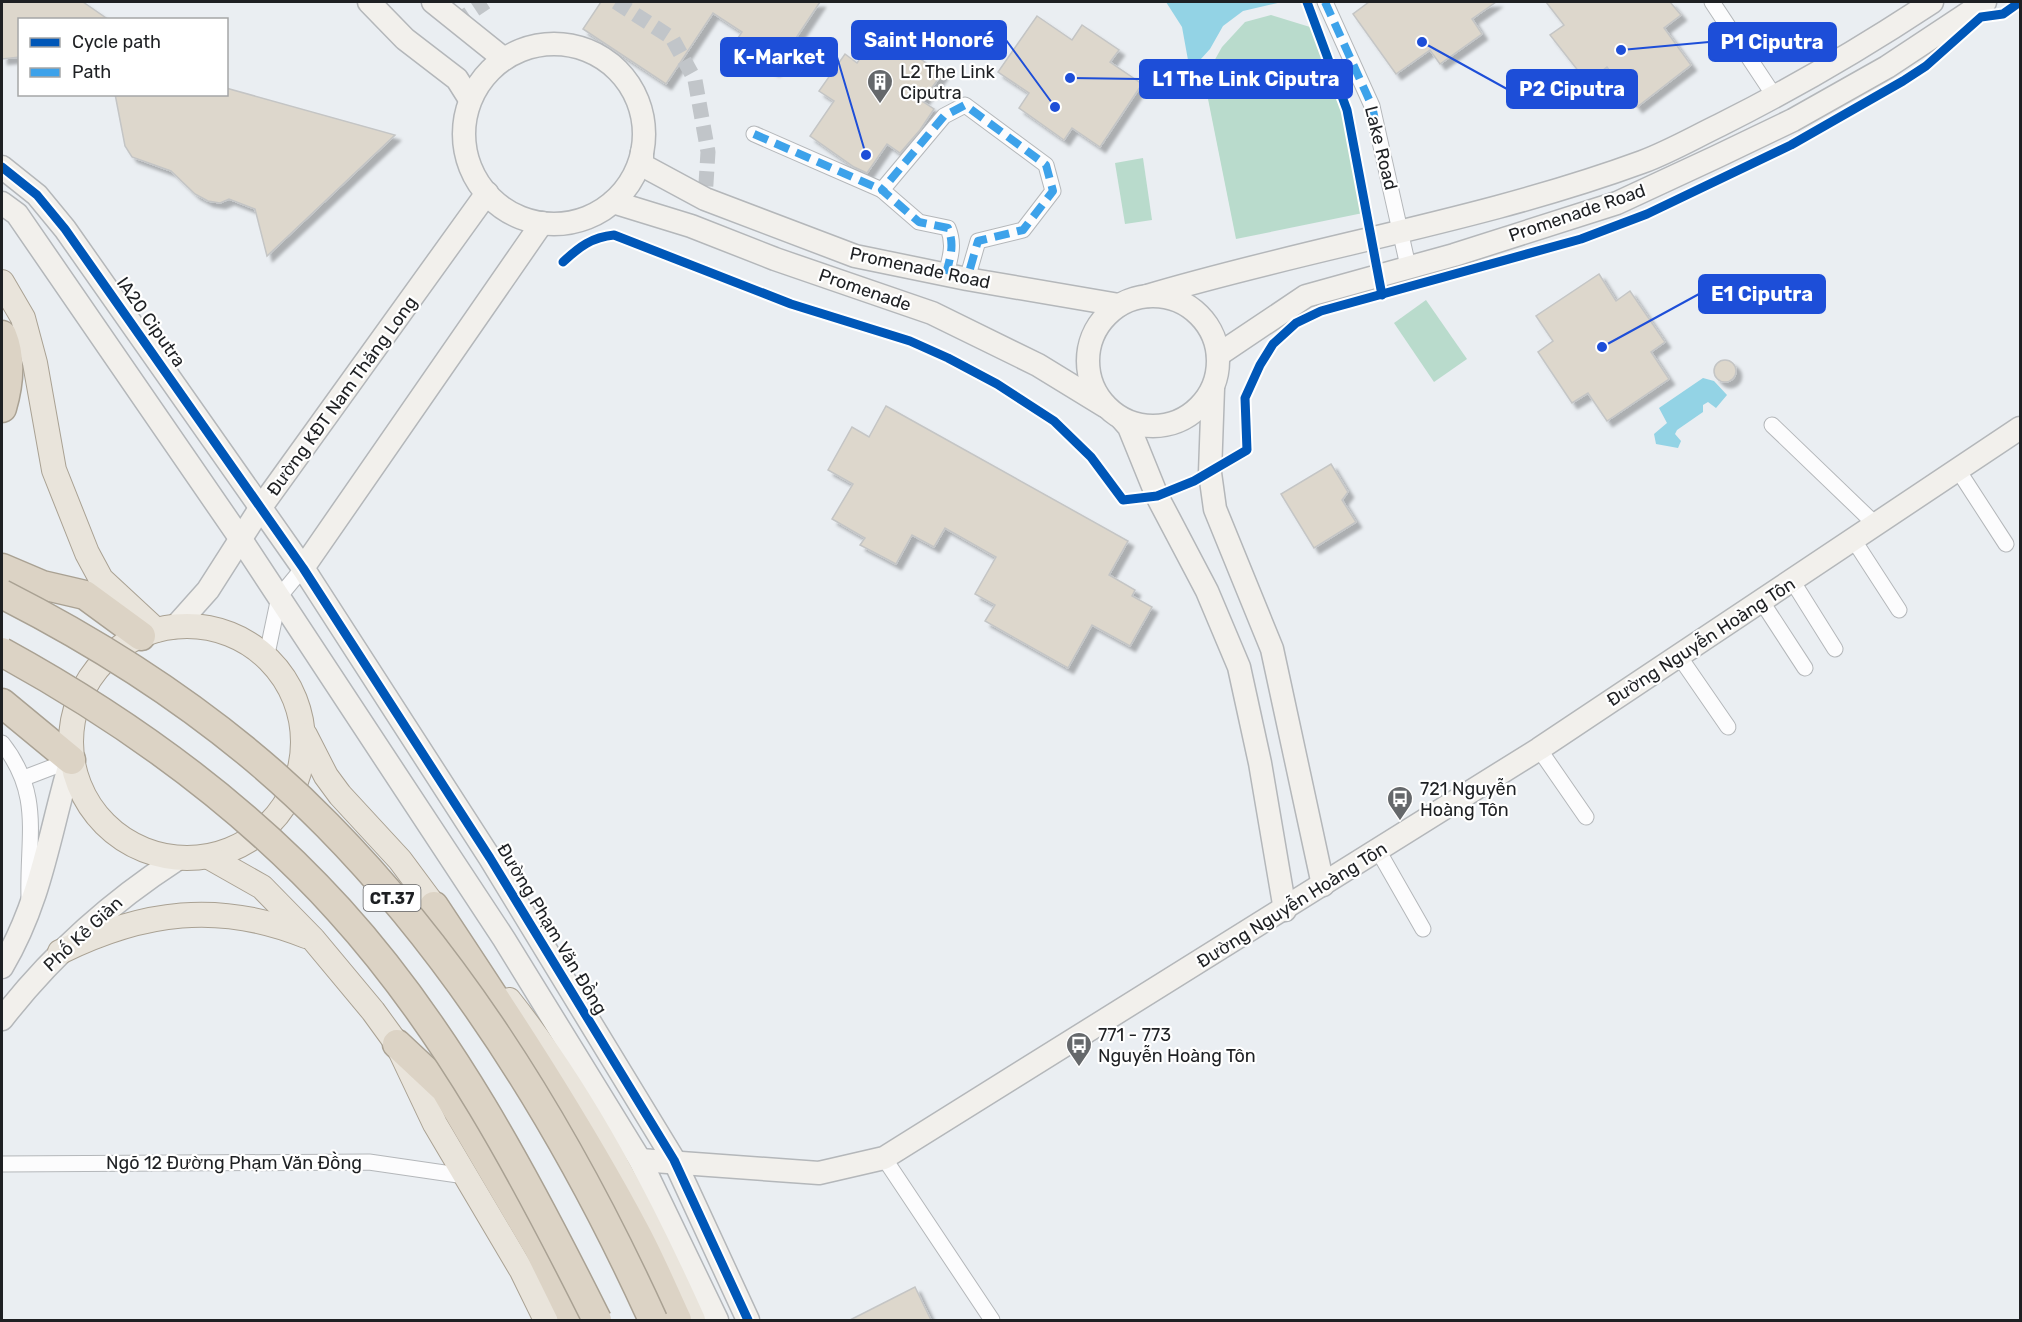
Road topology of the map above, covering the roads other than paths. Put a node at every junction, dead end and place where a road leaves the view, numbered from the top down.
1 (369, 2) edge
2 (433, 2) edge
3 (1325, 2) edge
4 (1712, 2) edge
5 (1932, 2) edge
6 (1985, 2) edge
7 (504, 59) junction
8 (1775, 97) junction
9 (469, 98) junction
10 (754, 134) dead end
11 (642, 152) junction
12 (2, 167) edge
13 (882, 190) junction
14 (487, 193) junction
15 (613, 202) junction
16 (2, 203) edge
17 (542, 223) junction
18 (1401, 233) junction
19 (1408, 266) junction
20 (957, 277) junction
21 (2, 282) edge
22 (1147, 296) junction
23 (1119, 305) junction
24 (2, 335) edge
25 (1218, 355) junction
26 (1213, 388) junction
27 (2, 408) edge
28 (1114, 412) junction
29 (1772, 425) dead end
30 (2020, 428) edge
31 (1958, 470) junction
32 (261, 507) junction
33 (1875, 524) junction
34 (240, 538) junction
35 (1853, 539) junction
36 (2006, 544) dead end
37 (2, 568) edge
38 (303, 568) junction
39 (1793, 582) junction
40 (2, 594) edge
41 (279, 597) junction
42 (1762, 602) junction
43 (1899, 610) dead end
44 (158, 631) junction
45 (1835, 649) dead end
46 (2, 652) edge
47 (267, 654) junction
48 (1679, 656) junction
49 (1805, 668) dead end
50 (2, 703) edge
51 (1728, 727) dead end
52 (304, 732) junction
53 (2, 743) edge
54 (1539, 749) junction
55 (71, 760) junction
56 (24, 778) junction
57 (1586, 817) dead end
58 (1379, 852) junction
59 (209, 857) junction
60 (176, 860) junction
61 (1323, 885) junction
62 (434, 906) junction
63 (1285, 910) junction
64 (29, 913) junction
65 (1423, 929) dead end
66 (313, 939) junction
67 (60, 952) junction
68 (2, 967) edge
69 (2, 1020) edge
70 (397, 1044) junction
71 (884, 1158) junction
72 (640, 1160) junction
73 (674, 1160) junction
74 (2, 1164) edge
75 (465, 1176) junction
76 (546, 1320) edge
77 (574, 1320) edge
78 (582, 1320) edge
79 (597, 1320) edge
80 (653, 1320) edge
81 (661, 1320) edge
82 (677, 1320) edge
83 (693, 1320) edge
84 (717, 1320) edge
85 (748, 1320) edge
86 (992, 1320) edge

1 - 9 street
2 - 7 street
3 - 18 street, Lake Road
4 - 8 street
5 - 8 street, Promenade Road
6 - 19 street, Promenade Road
7 - 9 street
7 - 11 street
8 - 18 street, Promenade Road
9 - 14 street
10 - 13 street
11 - 15 street
11 - 20 street, Promenade Road
12 - 32 street, IA20 Ciputra
13 - 20 street
13 - 20 street
14 - 17 street
14 - 32 street, Đường KĐT Nam Thăng Long
15 - 17 street
15 - 28 street, Promenade
16 - 34 street
17 - 38 street
18 - 19 street, Lake Road
18 - 22 street, Promenade Road
19 - 25 street, Promenade Road
20 - 23 street, Promenade Road
21 - 44 main road
22 - 23 street
22 - 25 street
23 - 28 street
24 - 27 highway
25 - 26 street
26 - 28 street
26 - 61 street
28 - 63 street
29 - 33 street
30 - 31 street, Đường Nguyễn Hoàng Tôn
31 - 33 street, Đường Nguyễn Hoàng Tôn
31 - 36 street
32 - 34 street, Đường KĐT Nam Thăng Long
32 - 38 street, IA20 Ciputra
33 - 35 street, Đường Nguyễn Hoàng Tôn
34 - 41 street
34 - 44 street, Đường KĐT Nam Thăng Long
35 - 39 street, Đường Nguyễn Hoàng Tôn
35 - 43 street
37 - 44 highway
38 - 41 street
38 - 73 street, Đường Phạm Văn Đồng
39 - 42 street, Đường Nguyễn Hoàng Tôn
39 - 45 street
40 - 80 highway, CT.37, bridge
41 - 47 street
41 - 72 street
42 - 48 street, Đường Nguyễn Hoàng Tôn
42 - 49 street
44 - 47 main road
44 - 55 main road
46 - 79 highway, CT.37, bridge
47 - 52 main road
48 - 51 street
48 - 54 street, Đường Nguyễn Hoàng Tôn
50 - 55 highway
52 - 59 main road
52 - 62 main road
53 - 56 street
54 - 57 street
54 - 58 street, Đường Nguyễn Hoàng Tôn
55 - 56 street
55 - 60 main road
55 - 64 street
56 - 64 street
58 - 61 street, Đường Nguyễn Hoàng Tôn
58 - 65 street
59 - 60 main road
59 - 66 main road
60 - 67 street, Phố Kẻ Giàn
61 - 63 street, Đường Nguyễn Hoàng Tôn
62 - 81 main road
62 - 82 highway
62 - 83 main road
63 - 71 street, Đường Nguyễn Hoàng Tôn
64 - 68 street
66 - 67 main road
66 - 70 main road
67 - 69 street, Phố Kẻ Giàn
70 - 75 main road
70 - 77 highway
70 - 78 main road
71 - 73 street, Đường Nguyễn Hoàng Tôn
71 - 86 street
72 - 73 street, Đường Nguyễn Hoàng Tôn
72 - 84 street
73 - 85 street, Đường Phạm Văn Đồng
74 - 75 street, Ngõ 12 Đường Phạm Văn Đồng
75 - 76 main road

